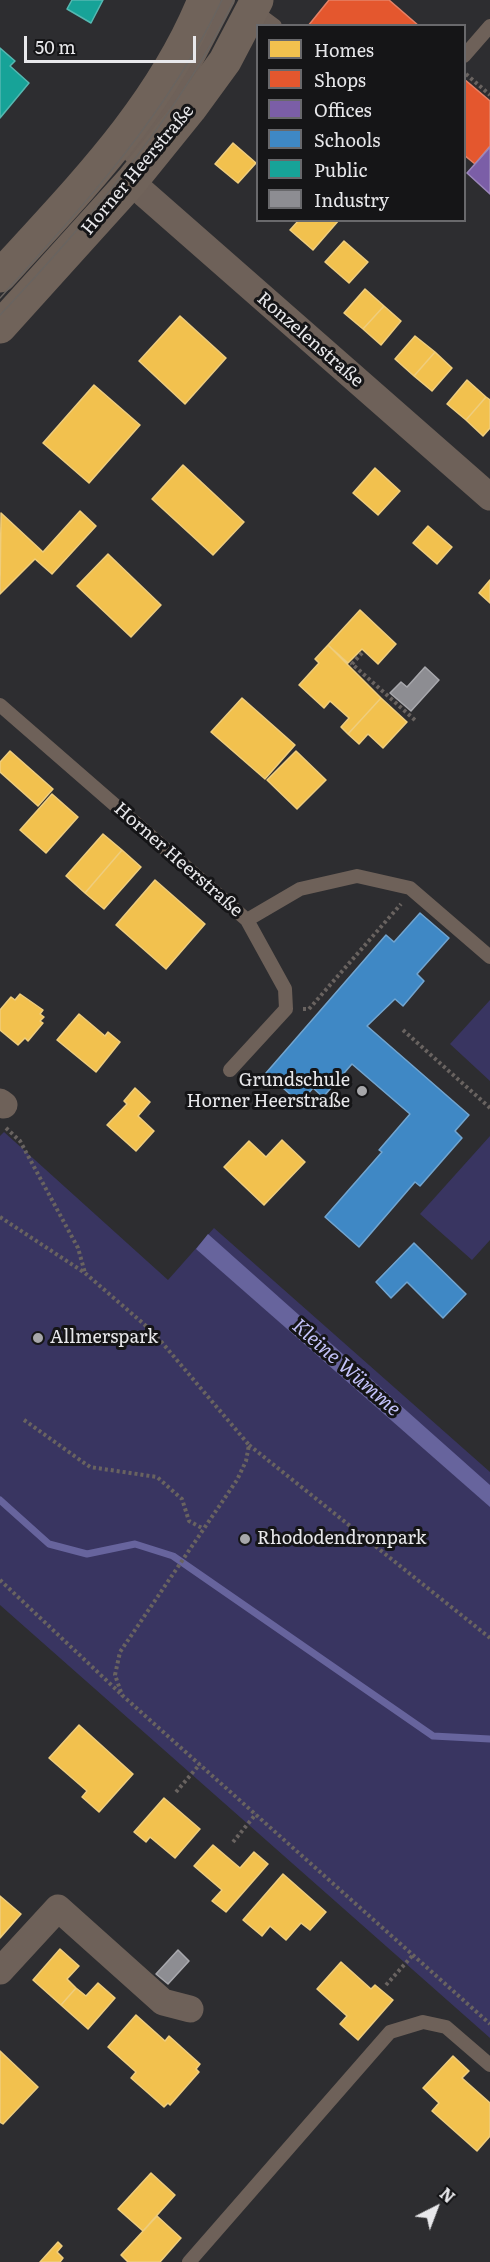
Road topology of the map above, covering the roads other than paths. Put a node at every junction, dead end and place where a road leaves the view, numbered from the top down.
1 (204, 0) edge
2 (253, 9) edge
3 (490, 26) edge
4 (466, 55) edge
5 (127, 174) junction
6 (50, 250) dead end
7 (0, 276) edge
8 (0, 307) edge
9 (0, 327) edge
10 (490, 497) edge
11 (0, 705) edge
12 (247, 920) junction
13 (490, 957) edge
14 (230, 1070) dead end
15 (0, 1971) edge
16 (190, 2009) dead end
17 (490, 2065) edge
18 (189, 2262) edge

1 - 7 main road, Horner Heerstraße
2 - 5 main road, Horner Heerstraße
3 - 4 lane
5 - 9 main road, Horner Heerstraße
5 - 10 street, Ronzelenstraße
6 - 8 lane
11 - 12 lane, Horner Heerstraße
12 - 13 lane
12 - 14 lane, Horner Heerstraße
15 - 16 street
17 - 18 lane

